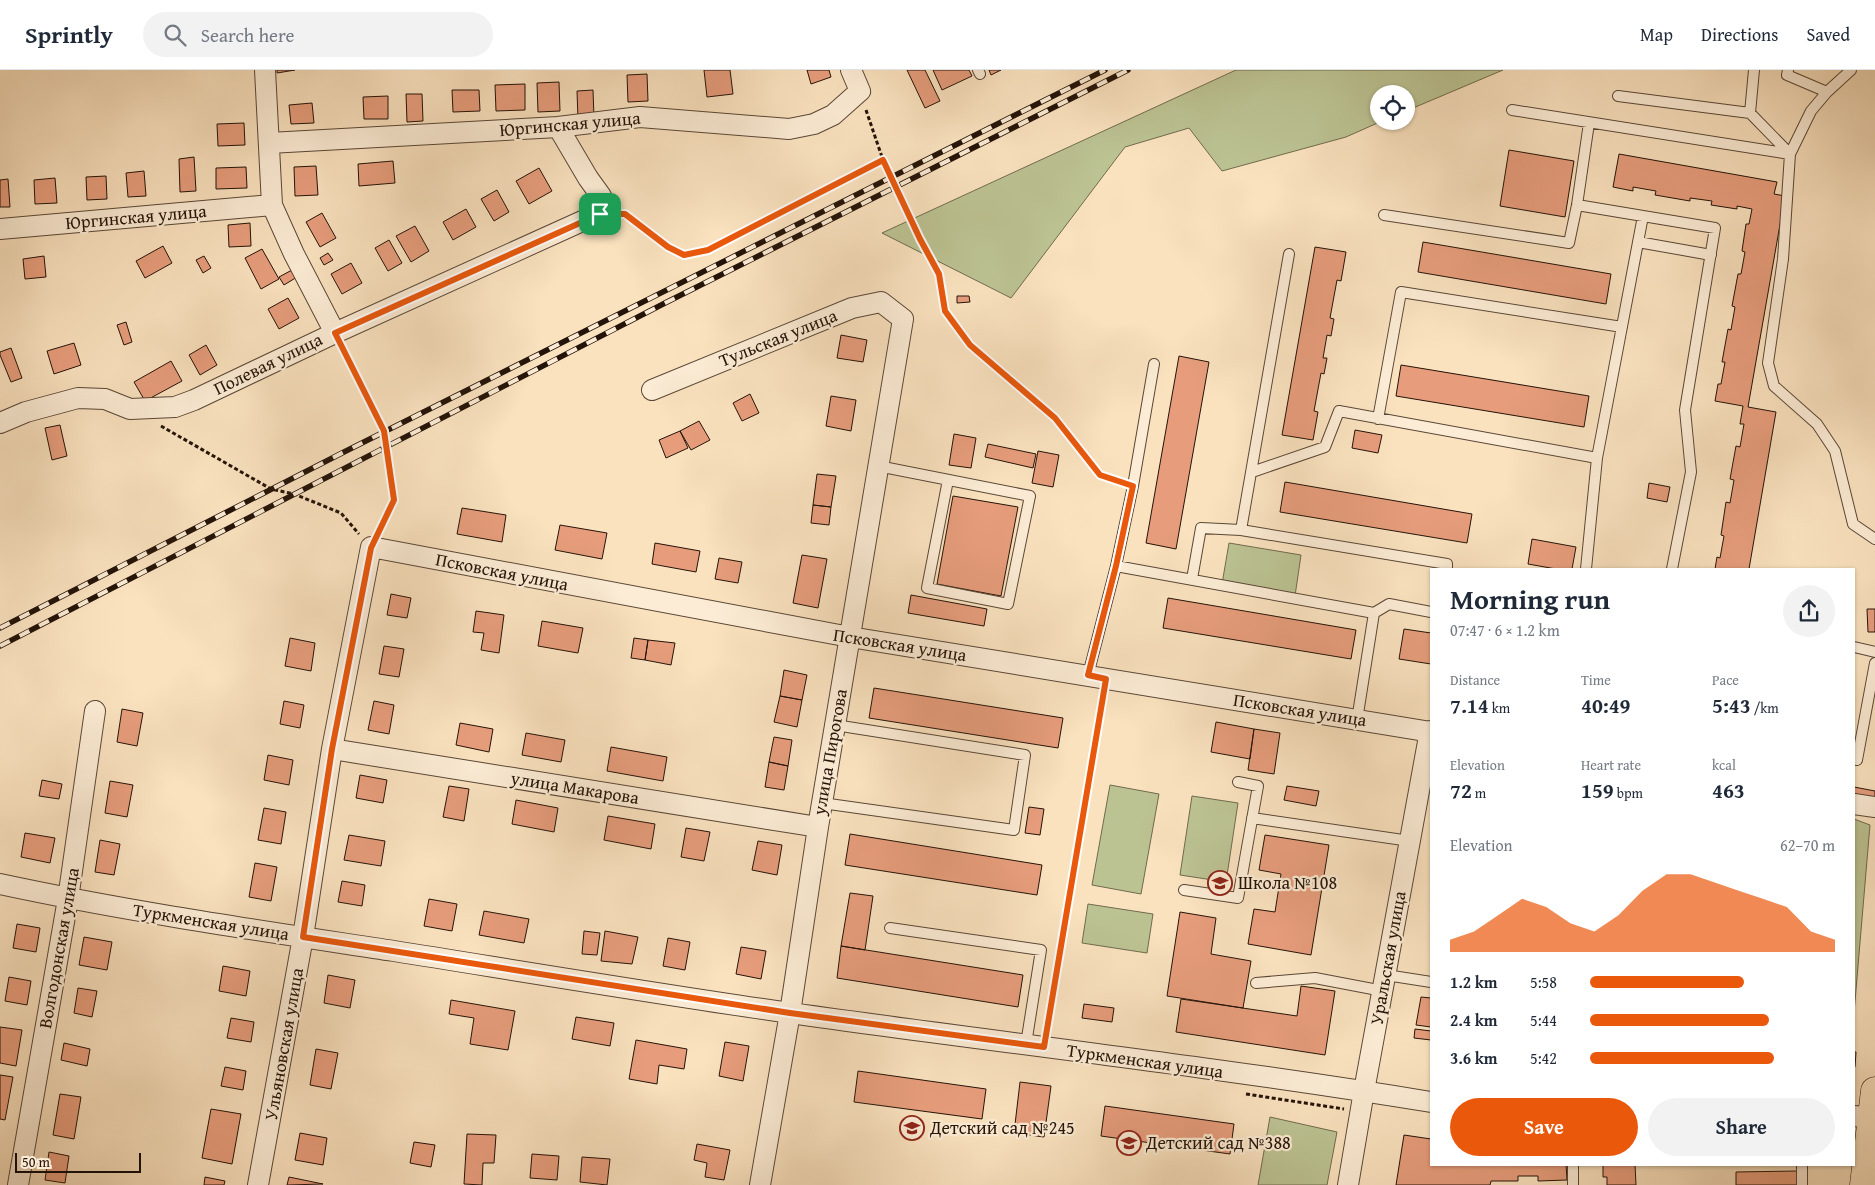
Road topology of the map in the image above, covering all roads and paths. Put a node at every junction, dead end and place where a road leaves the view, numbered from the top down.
1 (265, 70) edge
2 (852, 70) edge
3 (1754, 70) edge
4 (1788, 70) edge
5 (1851, 70) edge
6 (860, 90) junction
7 (1827, 92) junction
8 (1618, 96) dead end
9 (1512, 110) dead end
10 (1750, 114) junction
11 (1589, 123) junction
12 (558, 127) junction
13 (269, 143) junction
14 (1790, 154) junction
15 (883, 160) junction
16 (272, 205) junction
17 (1577, 205) junction
18 (600, 214) junction
19 (1384, 215) dead end
20 (1643, 216) junction
21 (0, 229) edge
22 (1638, 242) junction
23 (1289, 254) dead end
24 (1711, 255) junction
25 (903, 319) joint
26 (1622, 327) junction
27 (335, 333) junction
28 (1154, 364) dead end
29 (652, 390) dead end
30 (130, 409) junction
31 (1378, 419) junction
32 (0, 422) edge
33 (1596, 458) junction
34 (878, 466) junction
35 (1252, 472) junction
36 (948, 480) junction
37 (1133, 486) junction
38 (1241, 530) junction
39 (1875, 539) edge
40 (371, 548) junction
41 (1116, 566) junction
42 (1447, 568) edge
43 (1586, 568) edge
44 (1672, 568) edge
45 (1192, 580) junction
46 (1430, 612) edge
47 (1374, 613) junction
48 (850, 637) junction
49 (1855, 647) edge
50 (1875, 652) edge
51 (1875, 663) edge
52 (1097, 677) junction
53 (95, 711) dead end
54 (1357, 720) junction
55 (835, 726) junction
56 (1430, 732) edge
57 (332, 749) junction
58 (1855, 759) edge
59 (1238, 782) dead end
60 (822, 803) junction
61 (1855, 804) edge
62 (1875, 807) edge
63 (1252, 818) junction
64 (818, 827) junction
65 (1410, 841) junction
66 (0, 884) edge
67 (1184, 890) dead end
68 (68, 899) junction
69 (890, 928) dead end
70 (303, 937) junction
71 (1430, 982) edge
72 (1256, 983) dead end
73 (1384, 983) junction
74 (790, 1013) junction
75 (1035, 1045) junction
76 (1364, 1091) junction
77 (1430, 1102) edge
78 (1869, 1111) edge
79 (1573, 1166) edge
80 (1802, 1166) edge
81 (18, 1185) edge
82 (258, 1185) edge
83 (760, 1185) edge
84 (1348, 1185) edge
85 (1573, 1185) edge
86 (1802, 1185) edge
87 (1864, 1185) edge

1 - 13 street
2 - 6 street
3 - 10 lane
4 - 7 lane
5 - 7 lane
6 - 12 street, Юргинская улица
6 - 15 path
7 - 14 lane
8 - 10 lane
9 - 11 lane
10 - 14 lane
11 - 14 lane
11 - 17 lane
12 - 13 street, Юргинская улица
12 - 18 street
13 - 16 street
14 - 39 lane
15 - 18 path
15 - 37 path
16 - 21 street, Юргинская улица
16 - 27 street
17 - 19 lane
17 - 20 lane
18 - 27 street, Полевая улица
20 - 22 lane
20 - 24 lane
22 - 24 lane
22 - 26 lane
23 - 35 lane
24 - 44 lane
25 - 29 street, Тульская улица
25 - 34 street, улица Пирогова
26 - 31 lane
26 - 33 lane
27 - 30 street, Полевая улица
27 - 40 path
28 - 37 lane
30 - 32 street, Полевая улица
30 - 40 path
31 - 33 lane
31 - 35 lane
33 - 43 lane
34 - 36 lane
34 - 48 street, улица Пирогова
35 - 38 lane
36 - 36 lane
37 - 41 lane
38 - 42 lane
38 - 45 lane
40 - 48 street, Псковская улица
40 - 57 street, Ульяновская улица
41 - 45 lane
41 - 52 lane
45 - 47 lane
46 - 47 lane
47 - 54 lane
48 - 52 street, Псковская улица
48 - 55 street, улица Пирогова
49 - 50 lane
51 - 58 lane
52 - 54 street, Псковская улица
52 - 75 path
53 - 68 street, Волгодонская улица
54 - 56 street, Псковская улица
55 - 60 street, улица Пирогова
55 - 60 lane
56 - 65 street, Уральская улица
57 - 64 street, улица Макарова
57 - 70 street, Ульяновская улица
59 - 63 lane
60 - 64 street, улица Пирогова
61 - 62 street
63 - 65 lane
63 - 67 lane
64 - 74 street, улица Пирогова
65 - 73 street, Уральская улица
66 - 68 street, Туркменская улица
68 - 70 street, Туркменская улица
68 - 81 street, Волгодонская улица
69 - 75 lane
70 - 74 street, Туркменская улица
70 - 82 street, Ульяновская улица
71 - 73 lane
72 - 73 lane
73 - 76 street, Уральская улица
74 - 75 street, Туркменская улица
74 - 83 street, улица Пирогова
75 - 76 street, Туркменская улица
76 - 77 street, Туркменская улица
76 - 84 street, Уральская улица
78 - 87 main road
79 - 85 lane
80 - 86 lane

